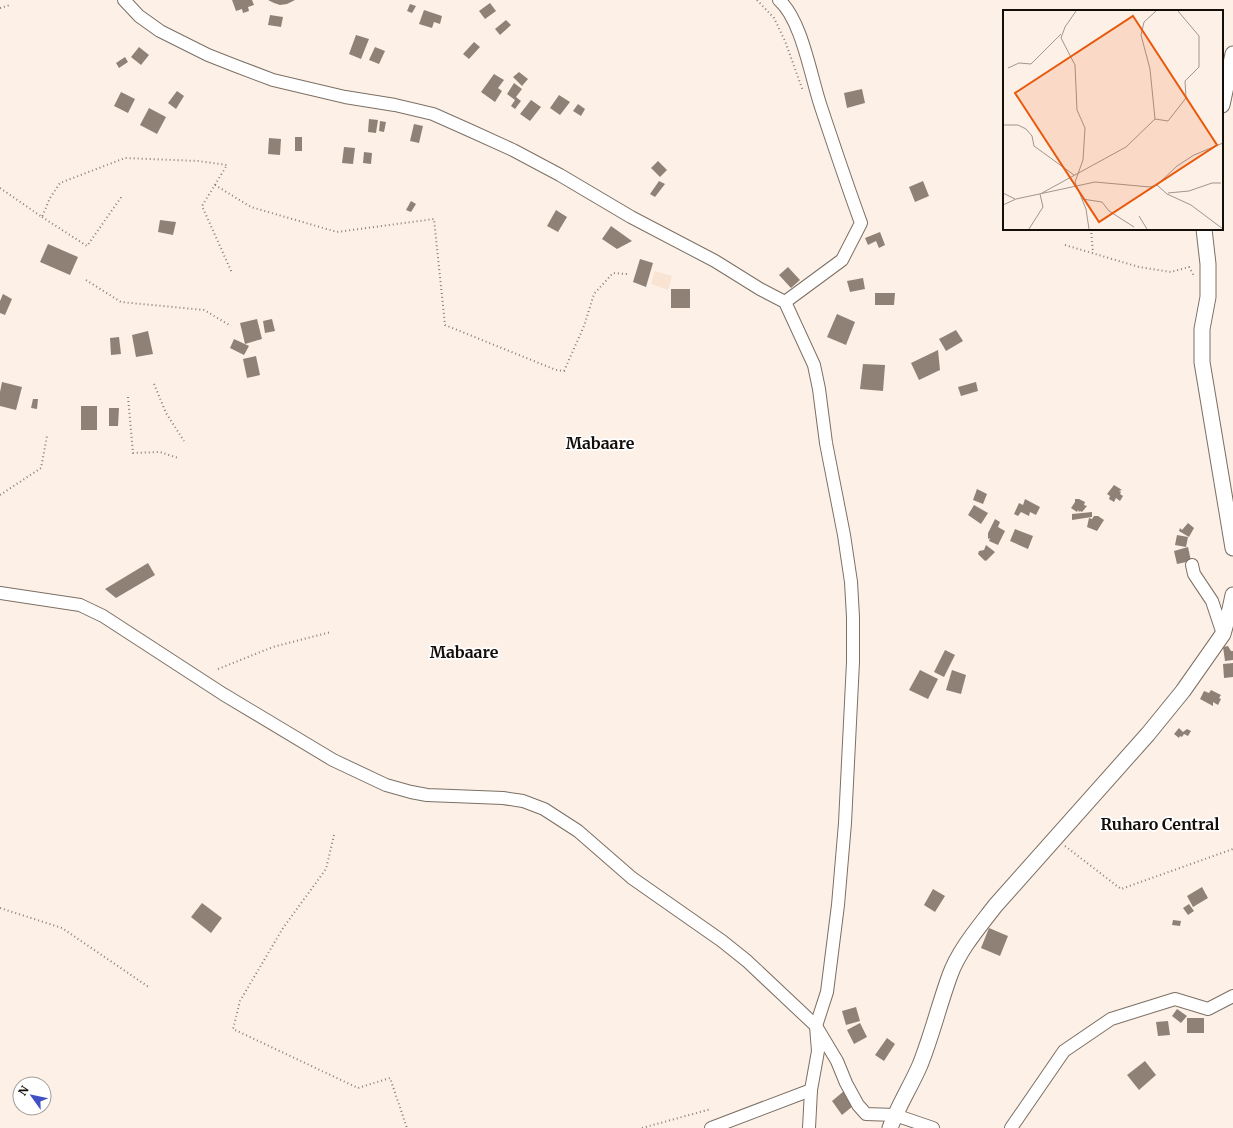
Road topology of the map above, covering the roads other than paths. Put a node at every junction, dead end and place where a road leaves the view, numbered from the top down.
1 (124, 0) edge
2 (779, 0) edge
3 (1233, 54) edge
4 (1223, 100) edge
5 (1204, 230) edge
6 (785, 302) junction
7 (1233, 548) edge
8 (1192, 564) dead end
9 (0, 593) edge
10 (1233, 595) edge
11 (1223, 634) junction
12 (1233, 996) edge
13 (816, 1026) junction
14 (811, 1090) junction
15 (892, 1121) edge
16 (712, 1128) edge
17 (808, 1128) edge
18 (933, 1128) edge
19 (1012, 1128) edge

1 - 6 street
2 - 6 street
3 - 4 street
5 - 7 street
6 - 13 street
8 - 11 street
9 - 13 street
10 - 11 street
11 - 15 street
12 - 19 street
13 - 14 street
13 - 15 street
14 - 16 street
14 - 17 street
15 - 18 street

